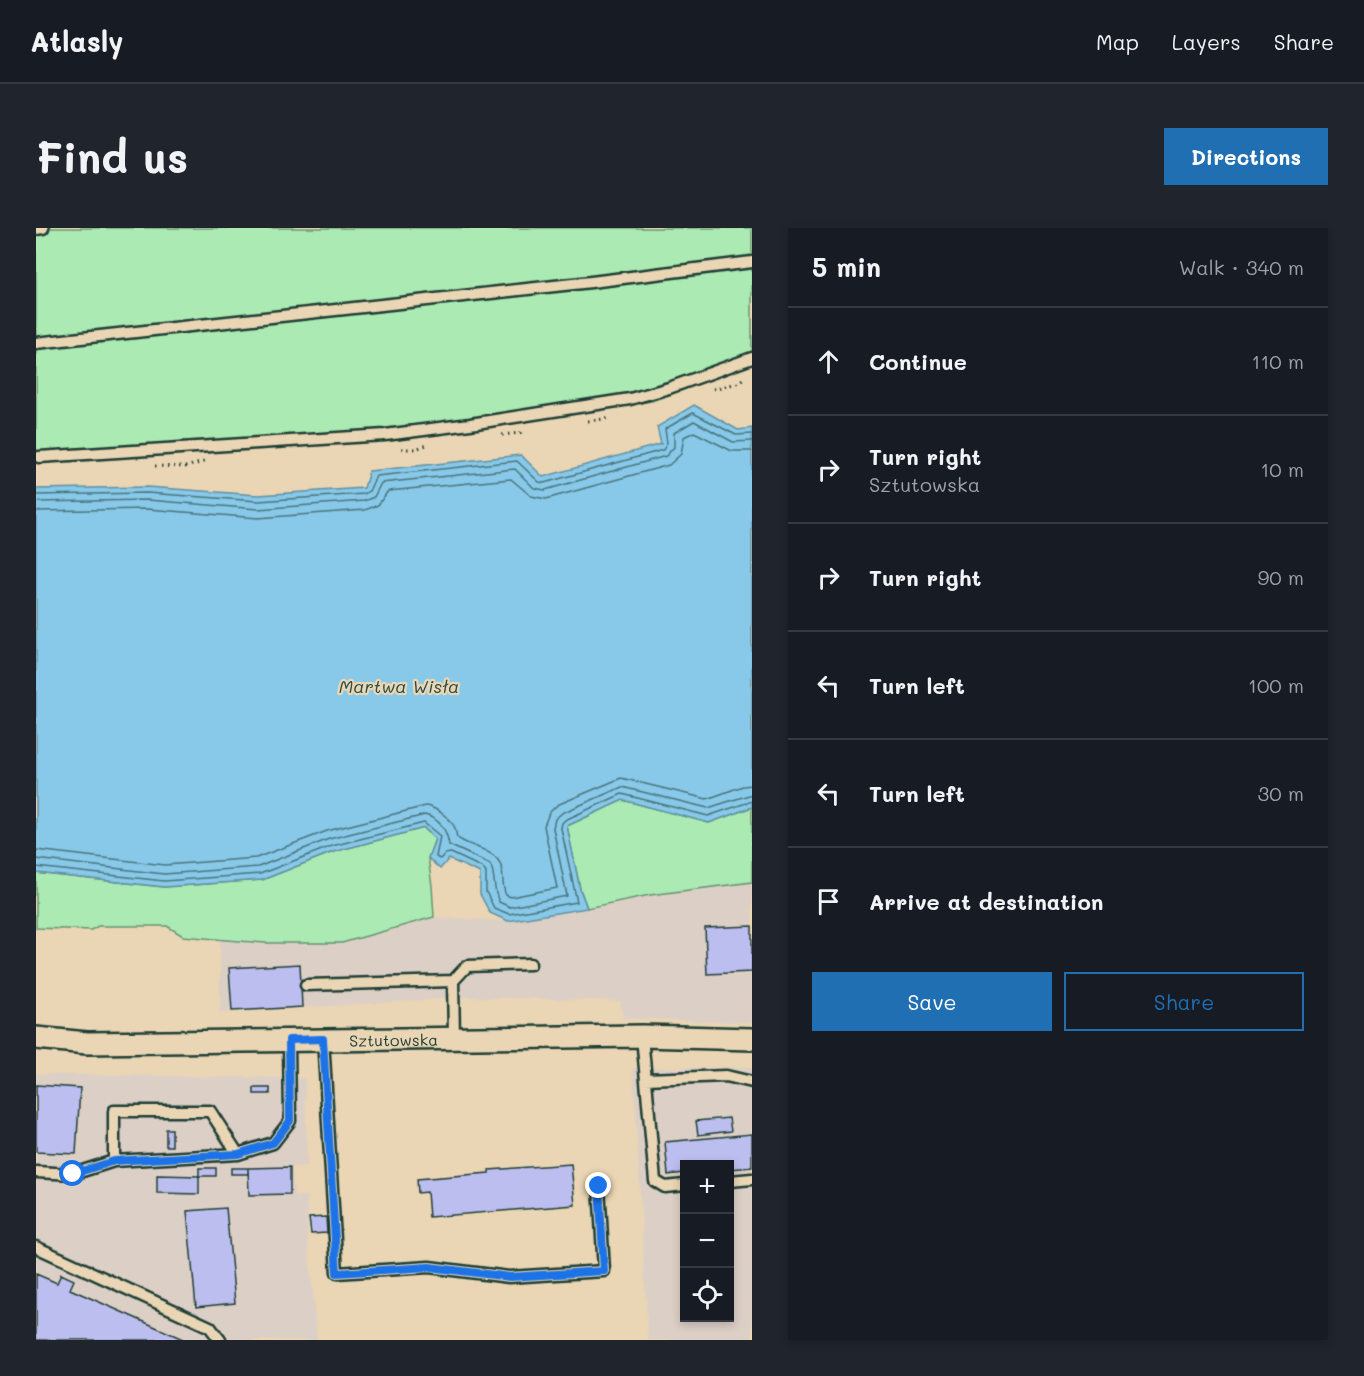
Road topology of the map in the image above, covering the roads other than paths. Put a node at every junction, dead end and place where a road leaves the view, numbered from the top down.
1 (43, 228) edge
2 (36, 229) edge
3 (752, 262) edge
4 (36, 343) edge
5 (752, 358) edge
6 (39, 457) dead end
7 (530, 964) dead end
8 (453, 981) junction
9 (306, 985) dead end
10 (642, 1036) junction
11 (36, 1038) edge
12 (454, 1038) junction
13 (323, 1039) junction
14 (752, 1039) edge
15 (289, 1040) junction
16 (646, 1079) junction
17 (752, 1082) edge
18 (238, 1154) junction
19 (114, 1161) junction
20 (36, 1172) edge
21 (752, 1179) edge
22 (734, 1181) edge
23 (680, 1185) edge
24 (599, 1186) dead end
25 (36, 1246) edge
26 (220, 1340) edge

1 - 2 lane
3 - 4 lane
5 - 6 lane
7 - 8 lane
8 - 9 lane
8 - 12 lane
10 - 12 street, Sztutowska
10 - 14 street, Sztutowska
10 - 16 lane
11 - 15 street, Sztutowska
12 - 13 street, Sztutowska
13 - 15 street, Sztutowska
13 - 24 lane
15 - 18 lane
16 - 17 lane
16 - 23 lane
18 - 19 lane
18 - 19 lane
19 - 20 lane
21 - 22 lane
25 - 26 lane

